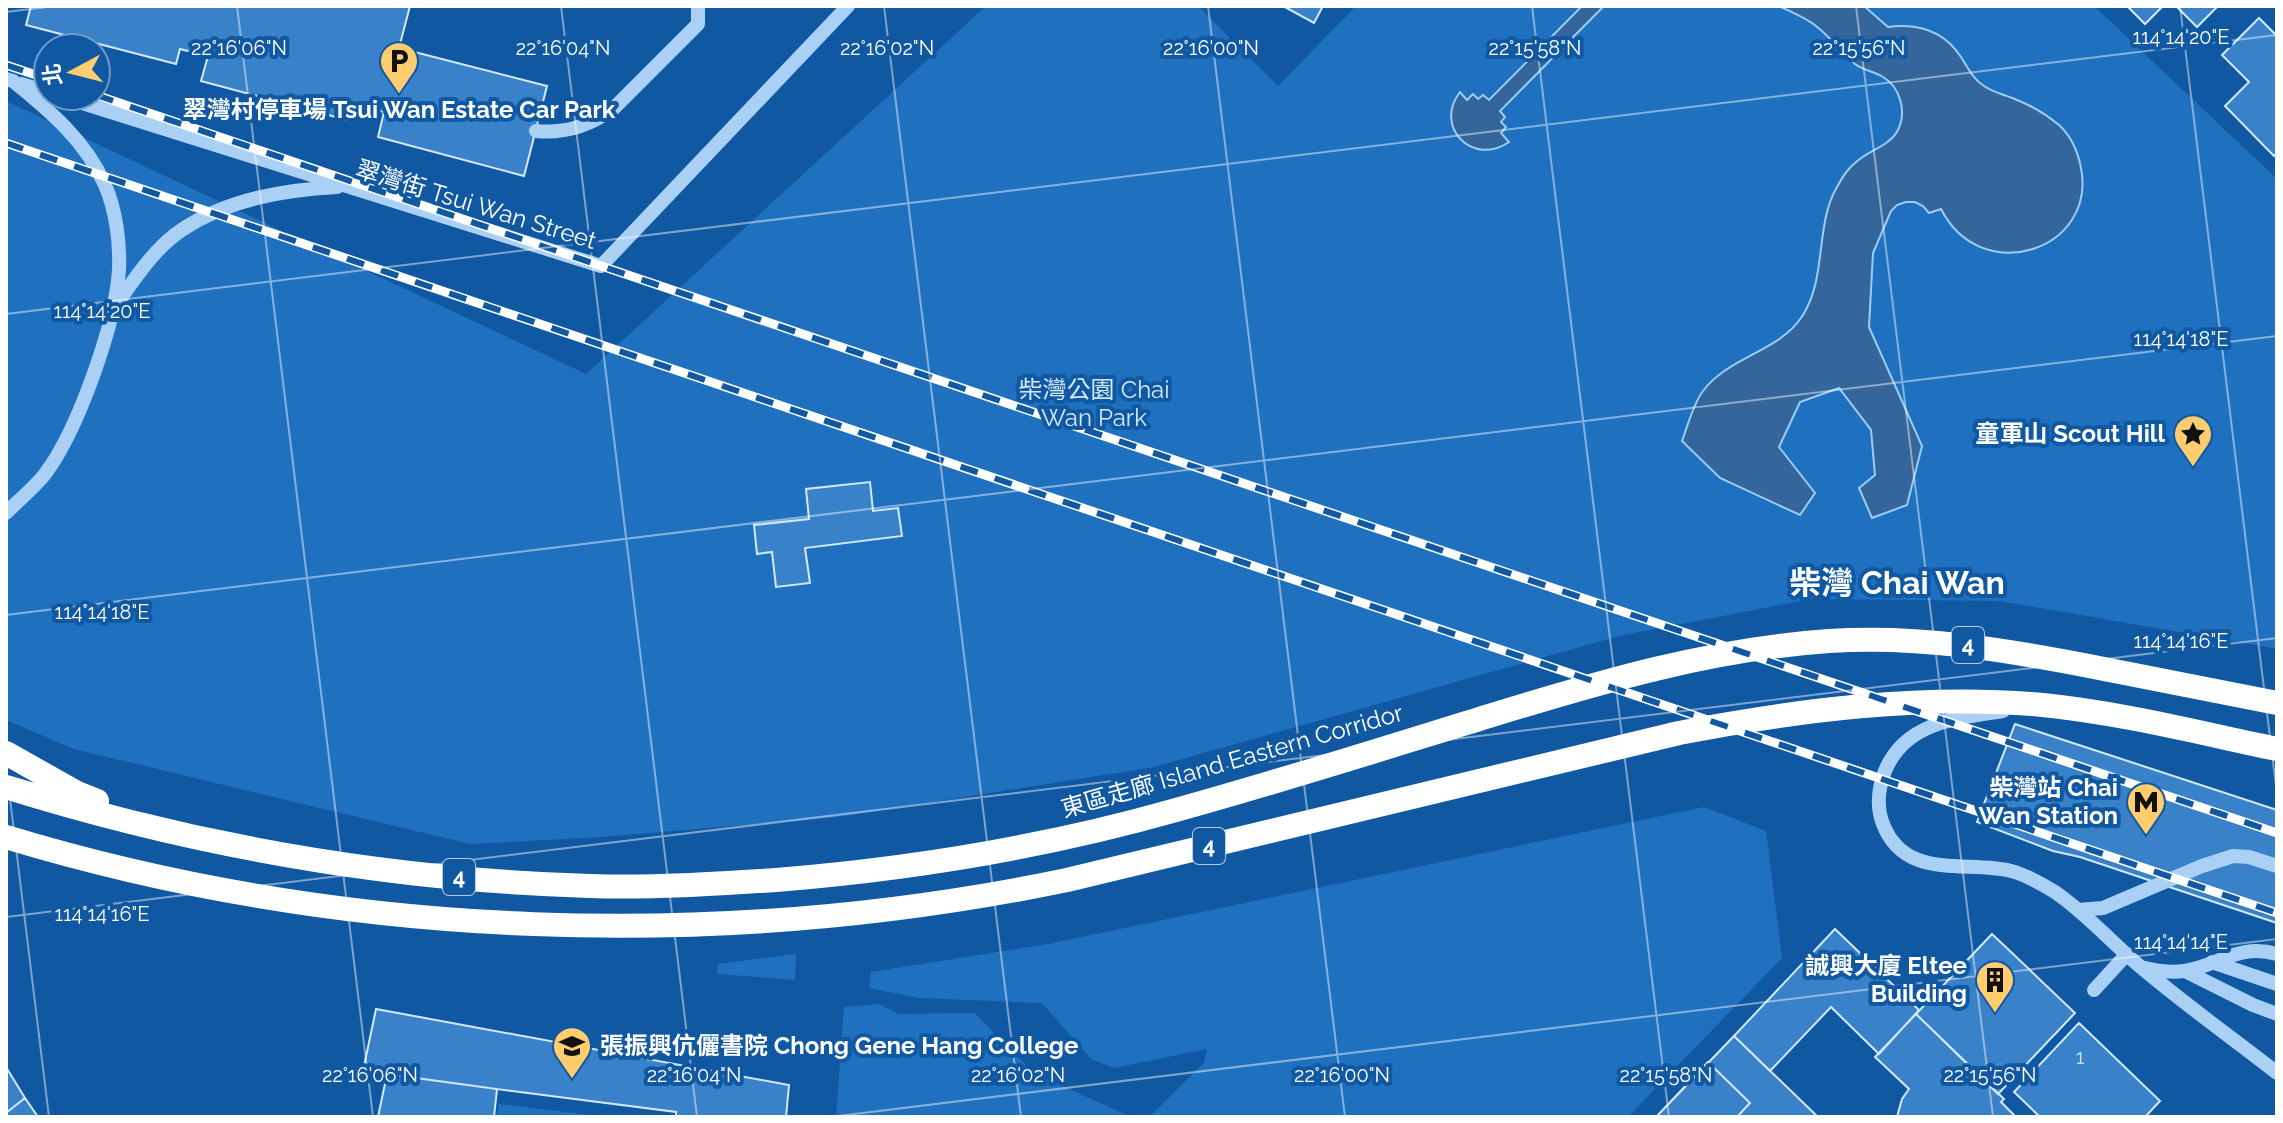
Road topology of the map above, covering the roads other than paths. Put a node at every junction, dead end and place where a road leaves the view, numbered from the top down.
1 (698, 6) edge
2 (848, 6) edge
3 (9, 80) edge
4 (32, 87) edge
5 (111, 112) edge
6 (536, 131) dead end
7 (347, 186) junction
8 (112, 311) junction
9 (6, 513) edge
10 (2277, 703) edge
11 (2043, 705) junction
12 (2277, 749) edge
13 (6, 753) edge
14 (6, 787) edge
15 (169, 831) junction
16 (6, 837) edge
17 (2277, 866) edge
18 (2078, 910) junction
19 (2127, 954) junction
20 (2277, 954) edge
21 (2212, 962) junction
22 (2141, 967) junction
23 (2185, 971) junction
24 (2277, 984) edge
25 (2094, 990) dead end
26 (2277, 1014) edge
27 (2277, 1073) edge

1 - 6 street
2 - 7 street, 翠灣街 Tsui Wan Street
3 - 4 street
3 - 8 street
5 - 7 street
7 - 8 street, 翠灣街 Tsui Wan Street
8 - 9 street
10 - 15 highway, 東區走廊 Island Eastern Corridor / 4
11 - 12 highway, 4
11 - 16 highway, 4
11 - 18 street
13 - 15 highway
14 - 15 highway, 東區走廊 Island Eastern Corridor / 4
17 - 18 street
18 - 19 street
19 - 22 street
19 - 25 street
20 - 21 street
21 - 23 street
21 - 24 street
22 - 23 street
22 - 27 street
23 - 26 street

